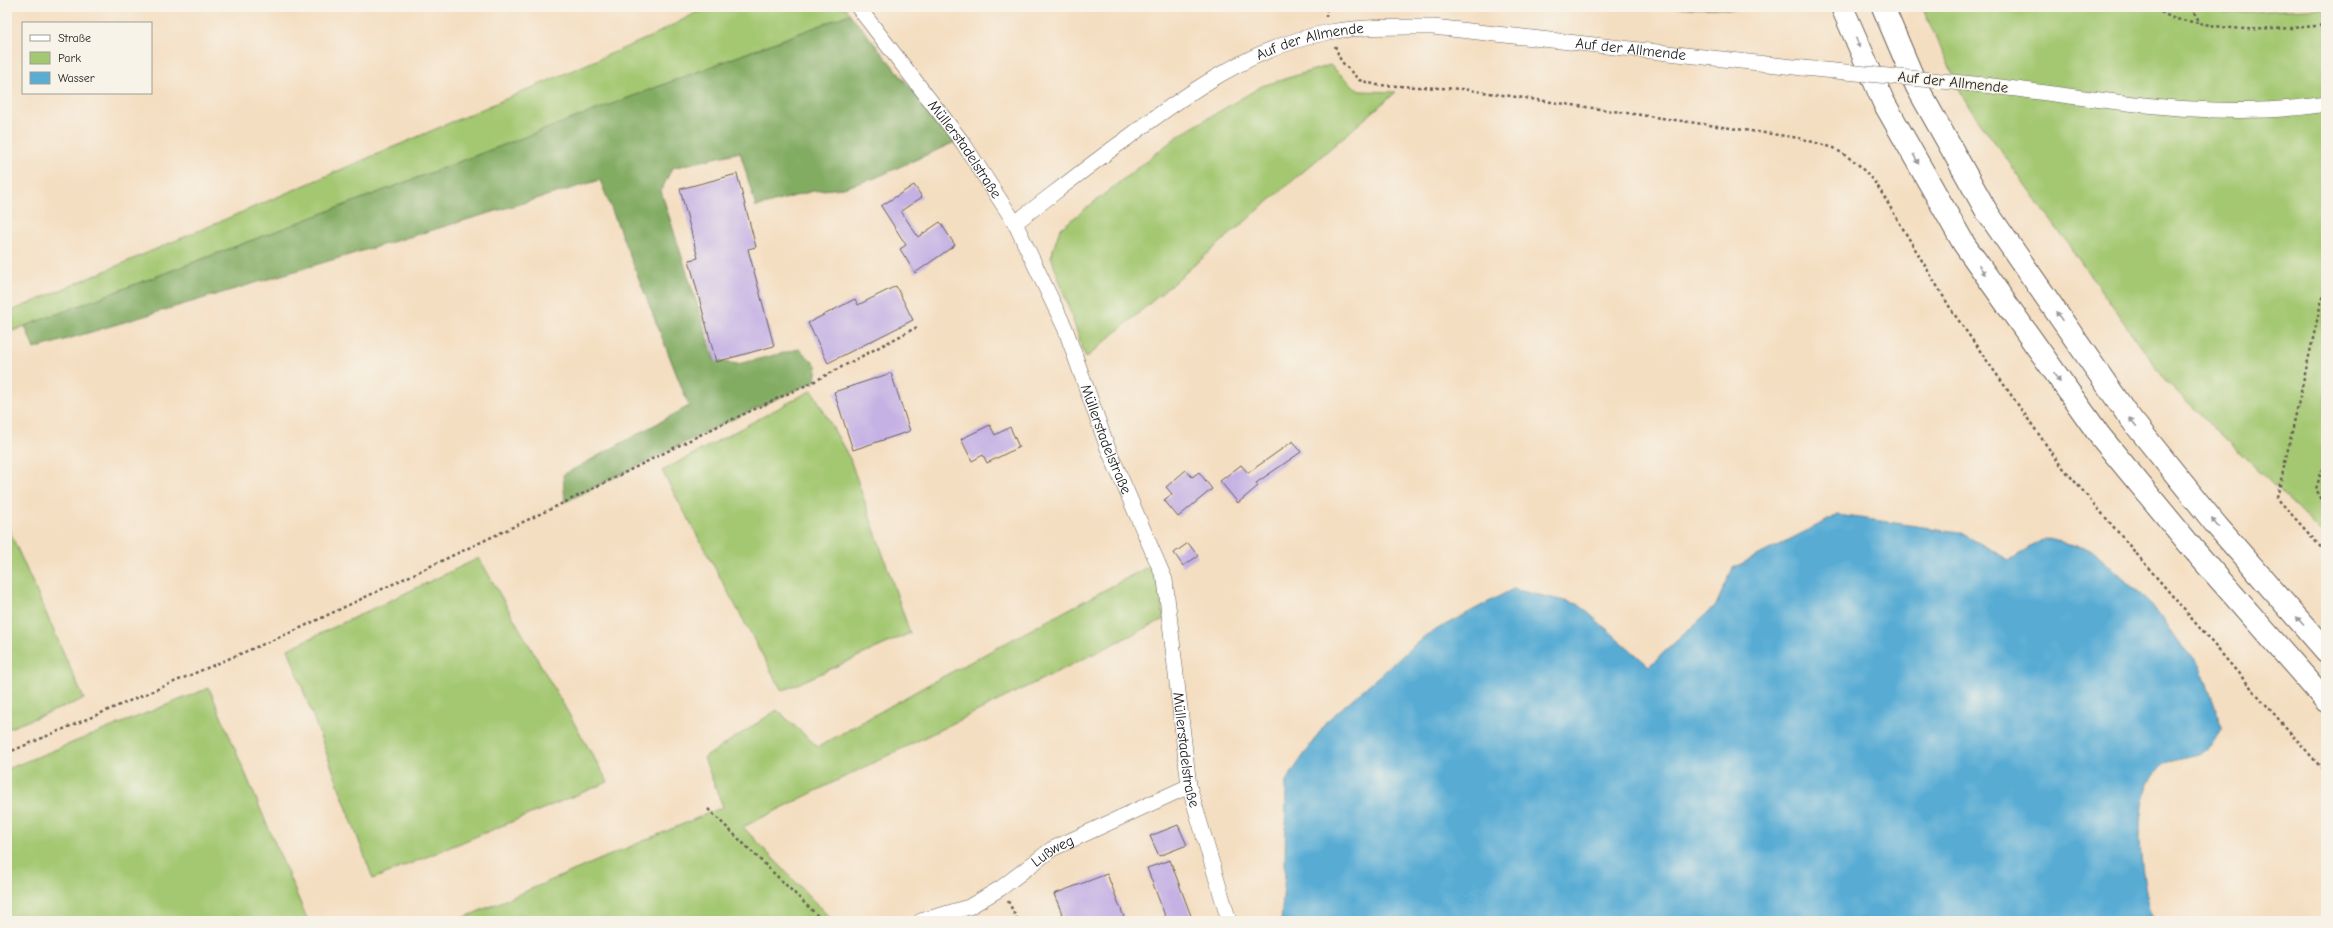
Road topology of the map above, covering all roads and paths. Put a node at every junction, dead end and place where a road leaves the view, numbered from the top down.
1 (858, 7) edge
2 (1842, 7) edge
3 (1883, 7) edge
4 (2150, 7) edge
5 (2191, 7) edge
6 (2200, 23) junction
7 (2326, 25) edge
8 (1329, 32) junction
9 (2326, 104) edge
10 (1015, 223) junction
11 (2326, 291) edge
12 (919, 326) dead end
13 (2326, 456) edge
14 (2326, 507) edge
15 (2326, 553) edge
16 (2326, 650) edge
17 (2326, 701) edge
18 (7, 754) edge
19 (2326, 773) edge
20 (1189, 786) junction
21 (708, 809) dead end
22 (1001, 888) junction
23 (823, 921) edge
24 (921, 921) edge
25 (1018, 921) edge
26 (1229, 921) edge

1 - 10 street, Müllerstadelstraße
2 -> 17 highway
16 -> 3 highway
4 - 6 path
5 - 6 path
6 - 7 path
8 - 9 street, Auf der Allmende, bridge
8 - 10 street, Auf der Allmende
8 - 19 path
10 - 20 street, Müllerstadelstraße
11 - 15 path
12 - 18 path
13 - 14 path
20 - 22 street, Lußweg
20 - 26 street, Müllerstadelstraße
21 - 23 path
22 - 24 street, Lußweg
22 - 25 path

